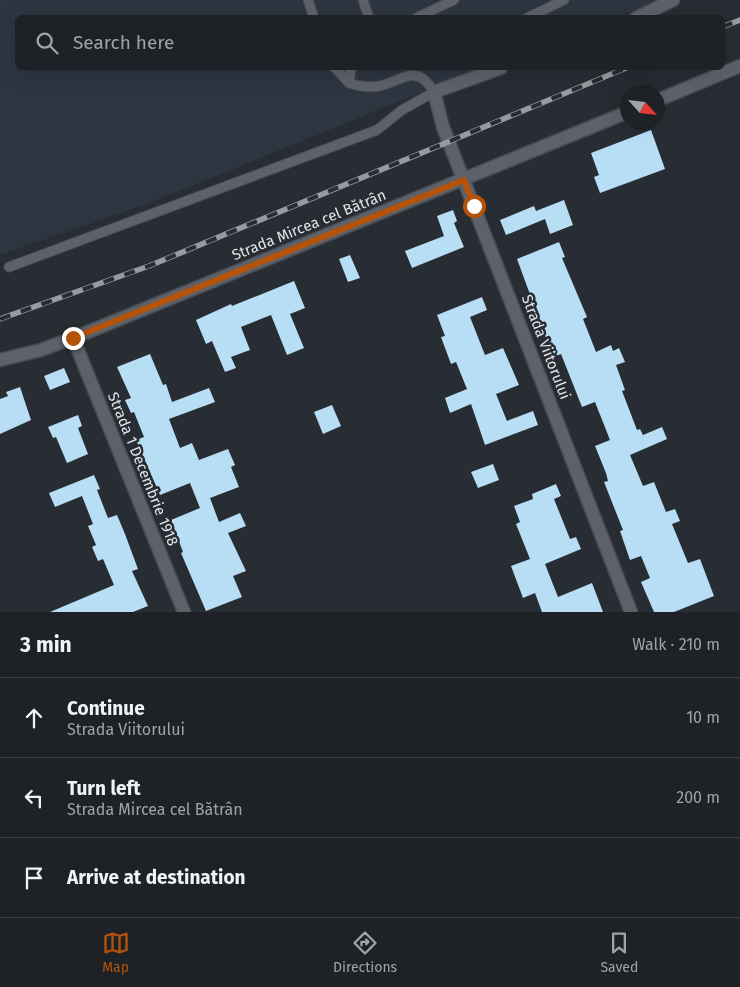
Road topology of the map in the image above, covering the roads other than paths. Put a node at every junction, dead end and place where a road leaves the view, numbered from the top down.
1 (308, 0) edge
2 (363, 0) edge
3 (454, 0) edge
4 (564, 0) edge
5 (673, 0) edge
6 (313, 15) edge
7 (368, 15) edge
8 (422, 15) edge
9 (533, 15) edge
10 (642, 15) edge
11 (740, 66) edge
12 (337, 70) edge
13 (351, 70) edge
14 (495, 70) edge
15 (349, 83) junction
16 (434, 92) junction
17 (665, 97) edge
18 (620, 115) edge
19 (464, 180) junction
20 (9, 268) dead end
21 (73, 338) junction
22 (0, 360) edge
23 (184, 612) edge
24 (631, 612) edge

1 - 6 lane
2 - 7 lane
3 - 8 lane
4 - 9 lane
5 - 10 street
11 - 17 street
12 - 15 lane
13 - 15 lane
14 - 16 street
15 - 16 lane
16 - 19 street, Strada Viitorului
16 - 20 lane
18 - 19 street, Strada Mircea cel Bătrân
19 - 21 street, Strada Mircea cel Bătrân
19 - 24 street, Strada Viitorului
21 - 22 street, Strada Mircea cel Bătrân
21 - 23 street, Strada 1 Decembrie 1918

